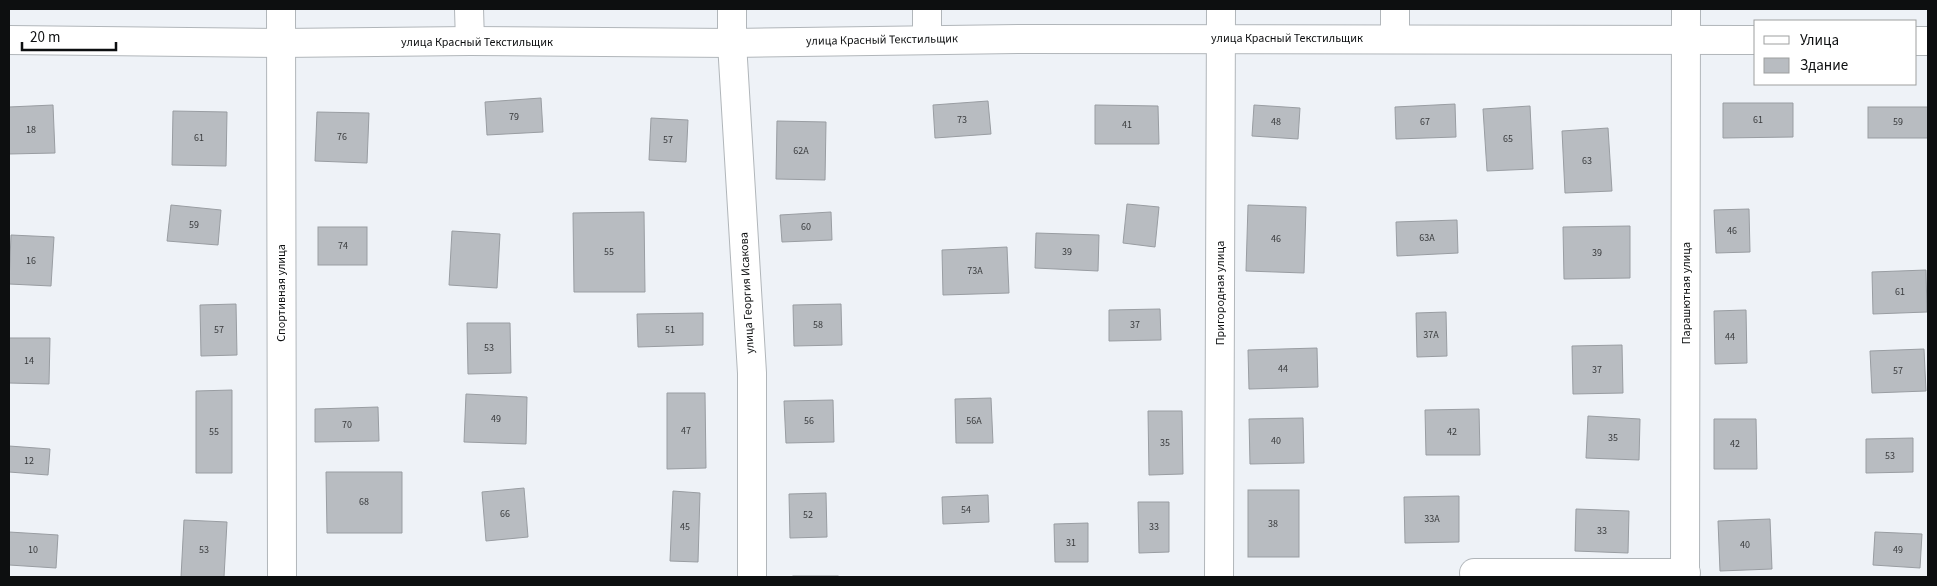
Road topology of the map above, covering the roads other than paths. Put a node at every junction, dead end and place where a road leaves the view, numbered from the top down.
1 (281, 9) edge
2 (469, 9) edge
3 (732, 9) edge
4 (927, 9) edge
5 (1221, 9) edge
6 (1395, 9) edge
7 (1686, 9) edge
8 (1221, 38) junction
9 (926, 39) junction
10 (1395, 39) junction
11 (1686, 39) junction
12 (9, 40) edge
13 (1754, 40) edge
14 (470, 41) junction
15 (732, 42) junction
16 (281, 43) junction
17 (1474, 573) dead end
18 (1686, 575) edge
19 (282, 577) edge
20 (752, 577) edge
21 (1219, 577) edge

1 - 16 street, Спортивная улица
2 - 14 street
3 - 15 street, улица Георгия Исакова
4 - 9 street
5 - 8 street, Пригородная улица
6 - 10 street
7 - 11 street, Парашютная улица
8 - 9 street, улица Красный Текстильщик
8 - 10 street, улица Красный Текстильщик
8 - 21 street, Пригородная улица
9 - 15 street, улица Красный Текстильщик
10 - 11 street, улица Красный Текстильщик
11 - 13 street, улица Красный Текстильщик
11 - 18 street, Парашютная улица
12 - 16 street, улица Красный Текстильщик
14 - 15 street, улица Красный Текстильщик
14 - 16 street, улица Красный Текстильщик
15 - 20 street, улица Георгия Исакова
16 - 19 street, Спортивная улица
17 - 18 street

